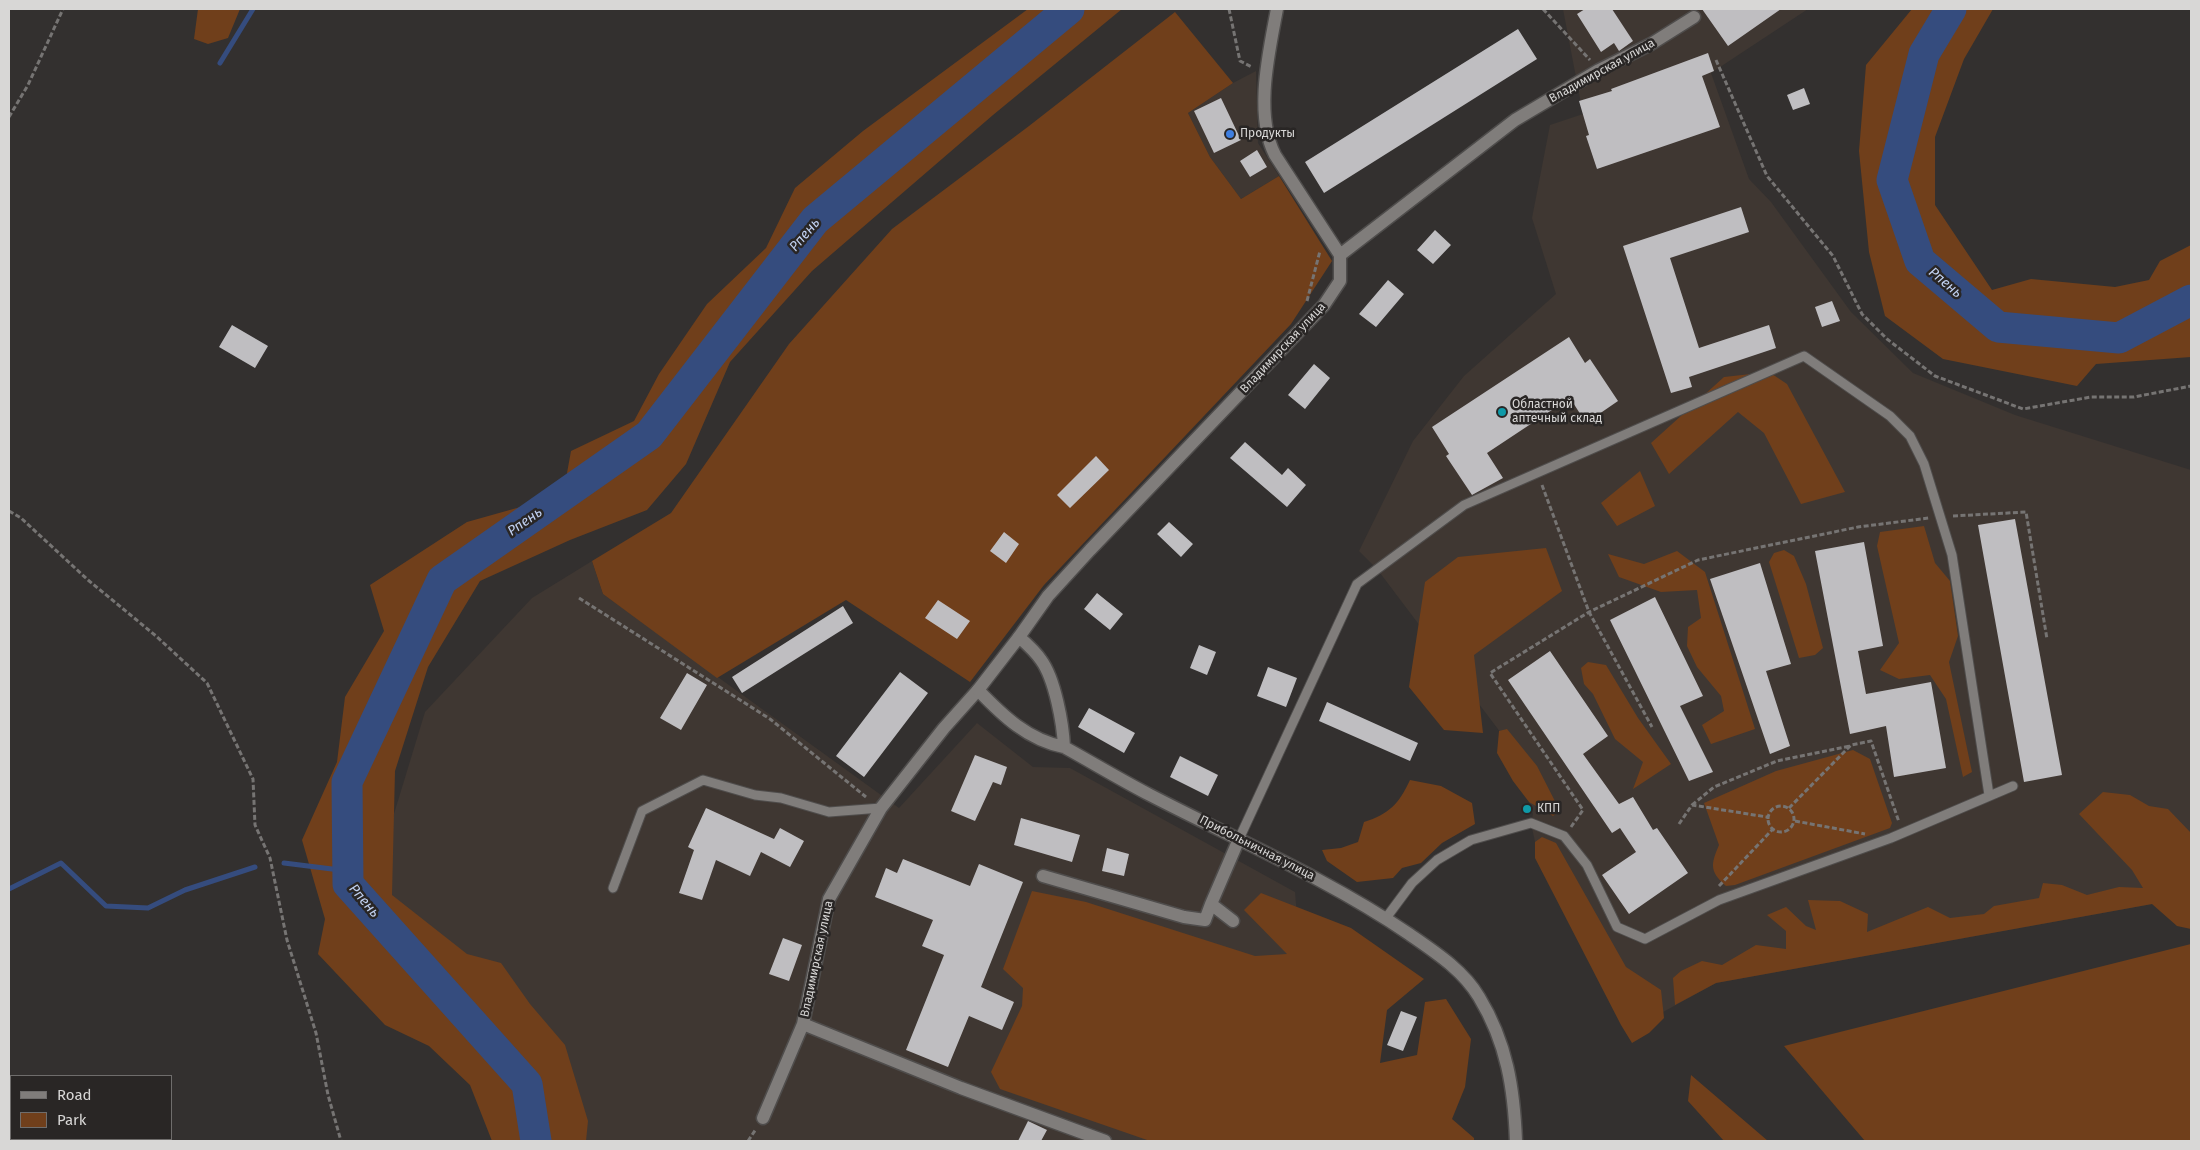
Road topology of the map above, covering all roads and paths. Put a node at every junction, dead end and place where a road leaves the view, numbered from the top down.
1 (63, 9) edge
2 (1229, 9) edge
3 (1277, 9) edge
4 (1543, 9) edge
5 (1694, 17) dead end
6 (1716, 60) dead end
7 (1599, 70) junction
8 (1265, 74) junction
9 (9, 118) edge
10 (1326, 233) junction
11 (1340, 255) junction
12 (1305, 307) dead end
13 (2191, 386) edge
14 (1538, 473) junction
15 (9, 511) edge
16 (1939, 517) junction
17 (579, 598) dead end
18 (1589, 612) junction
19 (1019, 637) junction
20 (2047, 639) dead end
21 (978, 690) junction
22 (1652, 727) dead end
23 (1851, 746) junction
24 (1064, 747) junction
25 (2014, 786) dead end
26 (1989, 795) junction
27 (1692, 805) junction
28 (880, 808) junction
29 (1789, 808) junction
30 (1767, 817) junction
31 (1795, 821) junction
32 (1679, 824) dead end
33 (1772, 830) junction
34 (1902, 834) junction
35 (1564, 836) junction
36 (1891, 838) junction
37 (1239, 839) junction
38 (1043, 876) dead end
39 (613, 888) dead end
40 (1714, 891) dead end
41 (1211, 904) junction
42 (1386, 918) junction
43 (1233, 921) dead end
44 (803, 1024) junction
45 (763, 1118) dead end
46 (341, 1141) edge
47 (1105, 1141) edge
48 (1516, 1141) edge

1 - 9 path
2 - 8 path
3 - 8 street
4 - 7 path
5 - 7 street, Владимирская улица
6 - 13 path
7 - 11 street, Владимирская улица
8 - 10 street
10 - 11 street
10 - 12 path
11 - 19 street, Владимирская улица
14 - 16 lane
14 - 18 path
14 - 37 lane
15 - 46 path
16 - 18 path
16 - 20 path
16 - 26 lane
17 - 28 path
18 - 22 path
18 - 35 path
19 - 21 street, Владимирская улица
19 - 24 street
21 - 24 street, Прибольничная улица
21 - 28 street, Владимирская улица
23 - 27 path
23 - 29 path
23 - 34 path
24 - 37 street, Прибольничная улица
25 - 26 lane
26 - 34 lane
27 - 30 path
27 - 32 path
28 - 39 lane
28 - 44 street, Владимирская улица
29 - 30 path
29 - 31 path
30 - 33 path
31 - 33 path
31 - 36 path
33 - 40 path
34 - 36 lane
35 - 36 lane
35 - 42 lane
37 - 41 street
37 - 42 street, Прибольничная улица
38 - 41 street
41 - 43 street
42 - 48 street, Прибольничная улица
44 - 45 street, Владимирская улица
44 - 47 street

